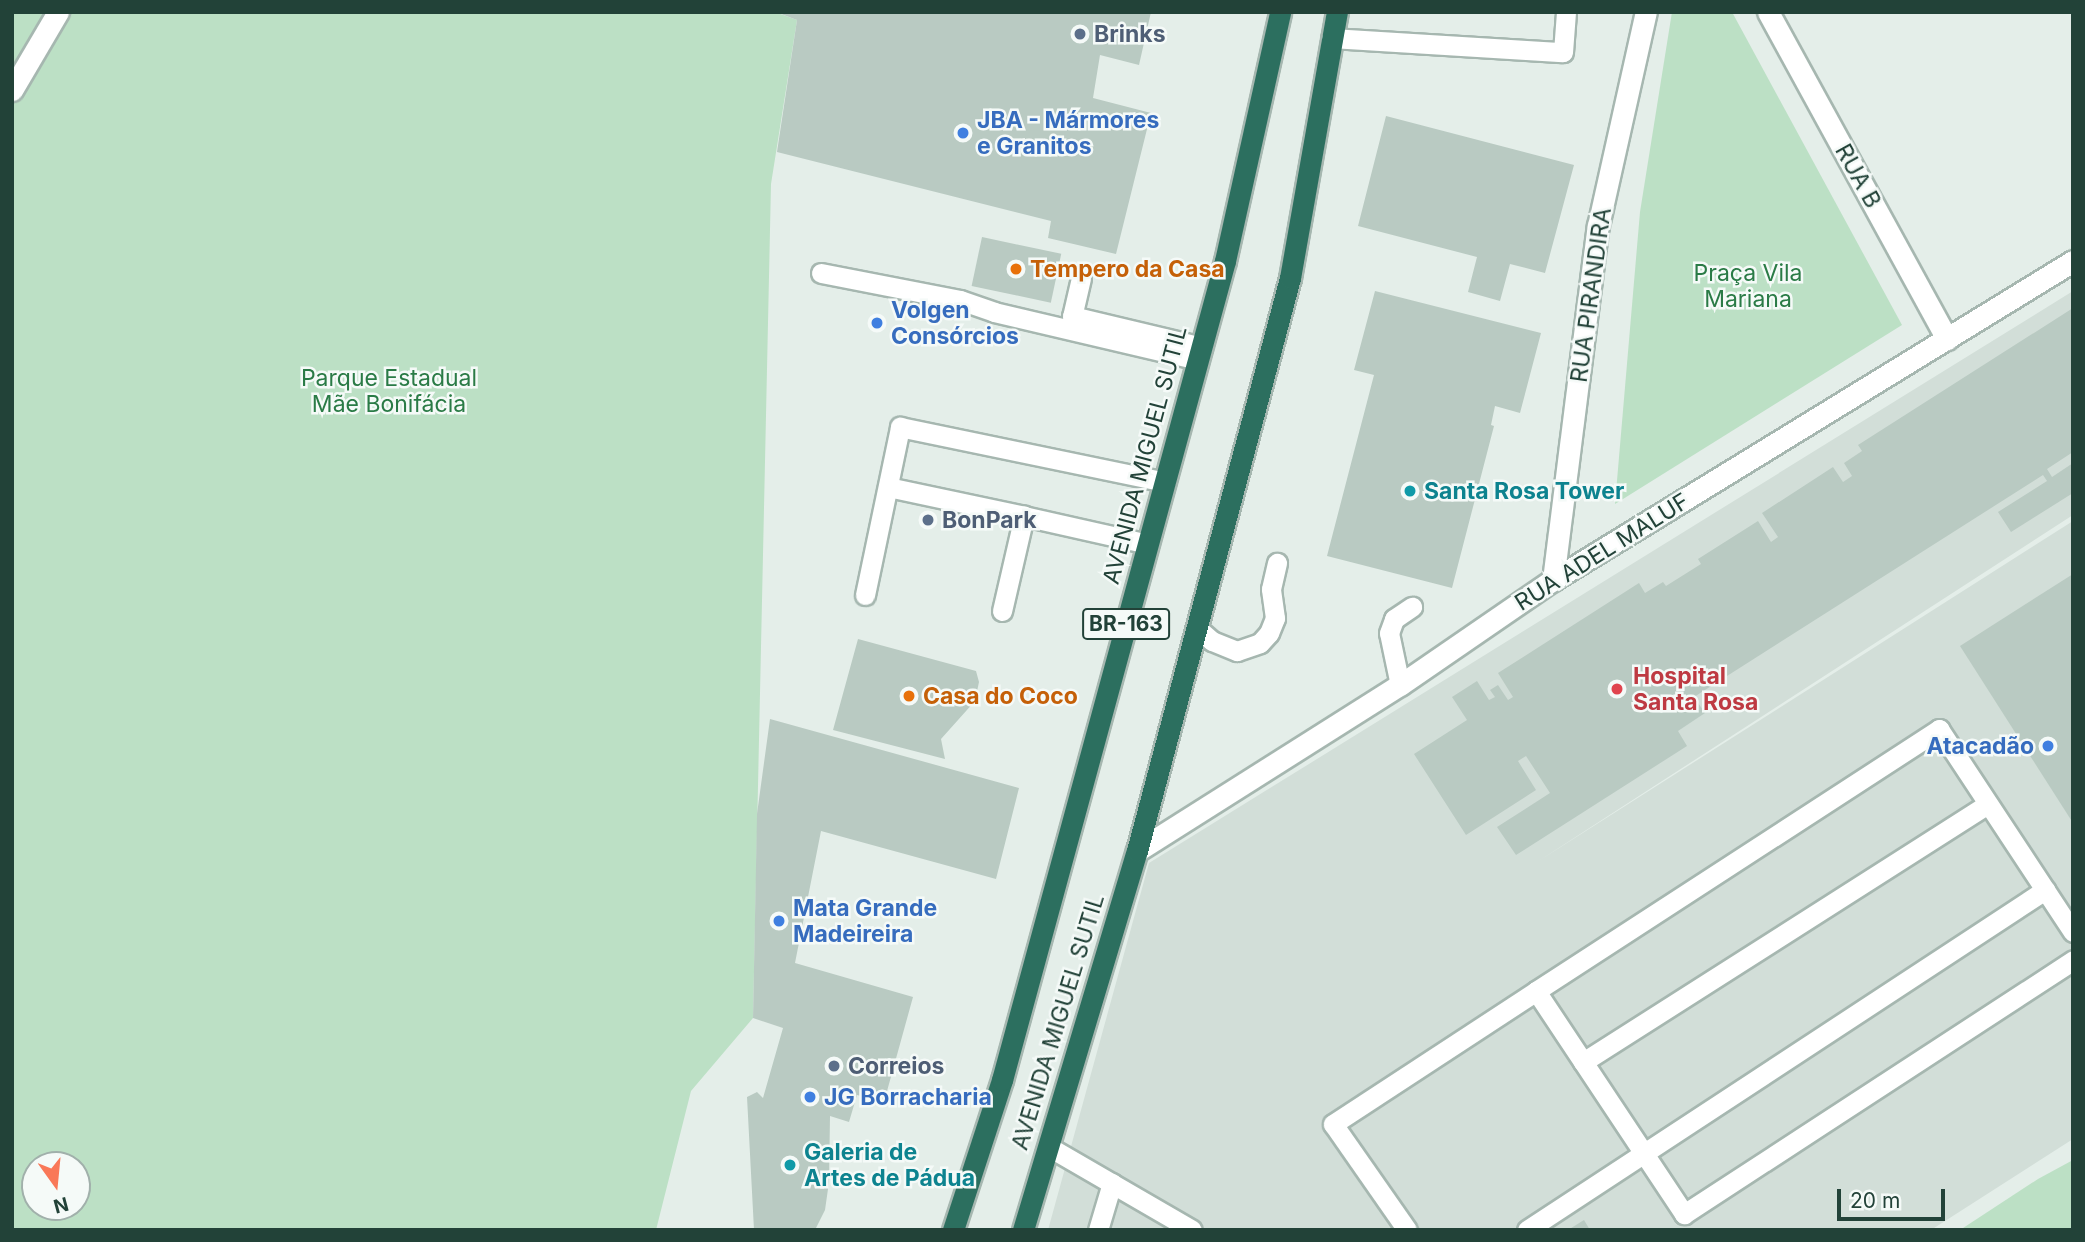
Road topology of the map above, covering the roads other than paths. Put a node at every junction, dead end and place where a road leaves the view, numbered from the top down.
1 (58, 12) edge
2 (1280, 12) edge
3 (1337, 12) edge
4 (1566, 12) edge
5 (1646, 12) edge
6 (1768, 12) edge
7 (1331, 38) junction
8 (12, 90) edge
9 (2073, 261) edge
10 (821, 273) dead end
11 (1081, 278) dead end
12 (1947, 340) junction
13 (1200, 354) junction
14 (1165, 482) junction
15 (888, 487) junction
16 (1024, 516) junction
17 (1148, 544) junction
18 (1277, 563) dead end
19 (1553, 580) junction
20 (864, 595) dead end
21 (1412, 607) dead end
22 (1002, 611) dead end
23 (1197, 628) junction
24 (1400, 685) junction
25 (1988, 804) junction
26 (1137, 851) junction
27 (2045, 890) junction
28 (2073, 932) edge
29 (2073, 960) edge
30 (1536, 991) junction
31 (1583, 1062) junction
32 (1049, 1147) junction
33 (1644, 1153) junction
34 (1112, 1183) junction
35 (953, 1230) edge
36 (1023, 1230) edge
37 (1098, 1230) edge
38 (1192, 1230) edge
39 (1407, 1230) edge
40 (1527, 1230) edge

1 - 8 street
2 - 13 highway, AVENIDA MIGUEL SUTIL / BR-163
3 - 7 highway, AVENIDA MIGUEL SUTIL / BR-163
4 - 7 lane
5 - 19 street, RUA PIRANDIRA
6 - 12 street, RUA B
7 - 23 highway, AVENIDA MIGUEL SUTIL / BR-163
9 - 12 street, RUA ADEL MALUF
10 - 13 lane
11 - 13 lane
12 - 19 street, RUA ADEL MALUF
13 - 14 highway, AVENIDA MIGUEL SUTIL / BR-163
14 - 15 lane
14 - 17 highway, AVENIDA MIGUEL SUTIL / BR-163
15 - 16 lane
15 - 20 lane
16 - 17 lane
16 - 22 lane
17 - 35 highway, AVENIDA MIGUEL SUTIL / BR-163
18 - 23 lane
19 - 24 street, RUA ADEL MALUF
21 - 24 lane
23 - 26 highway, AVENIDA MIGUEL SUTIL / BR-163
24 - 26 street, RUA ADEL MALUF
25 - 27 lane
25 - 30 lane
25 - 31 lane
26 - 32 highway, AVENIDA MIGUEL SUTIL / BR-163
27 - 28 lane
27 - 33 lane
29 - 33 lane
30 - 31 lane
30 - 39 lane
31 - 33 lane
32 - 34 lane
32 - 36 highway, AVENIDA MIGUEL SUTIL / BR-163
33 - 40 lane
34 - 37 lane
34 - 38 lane

